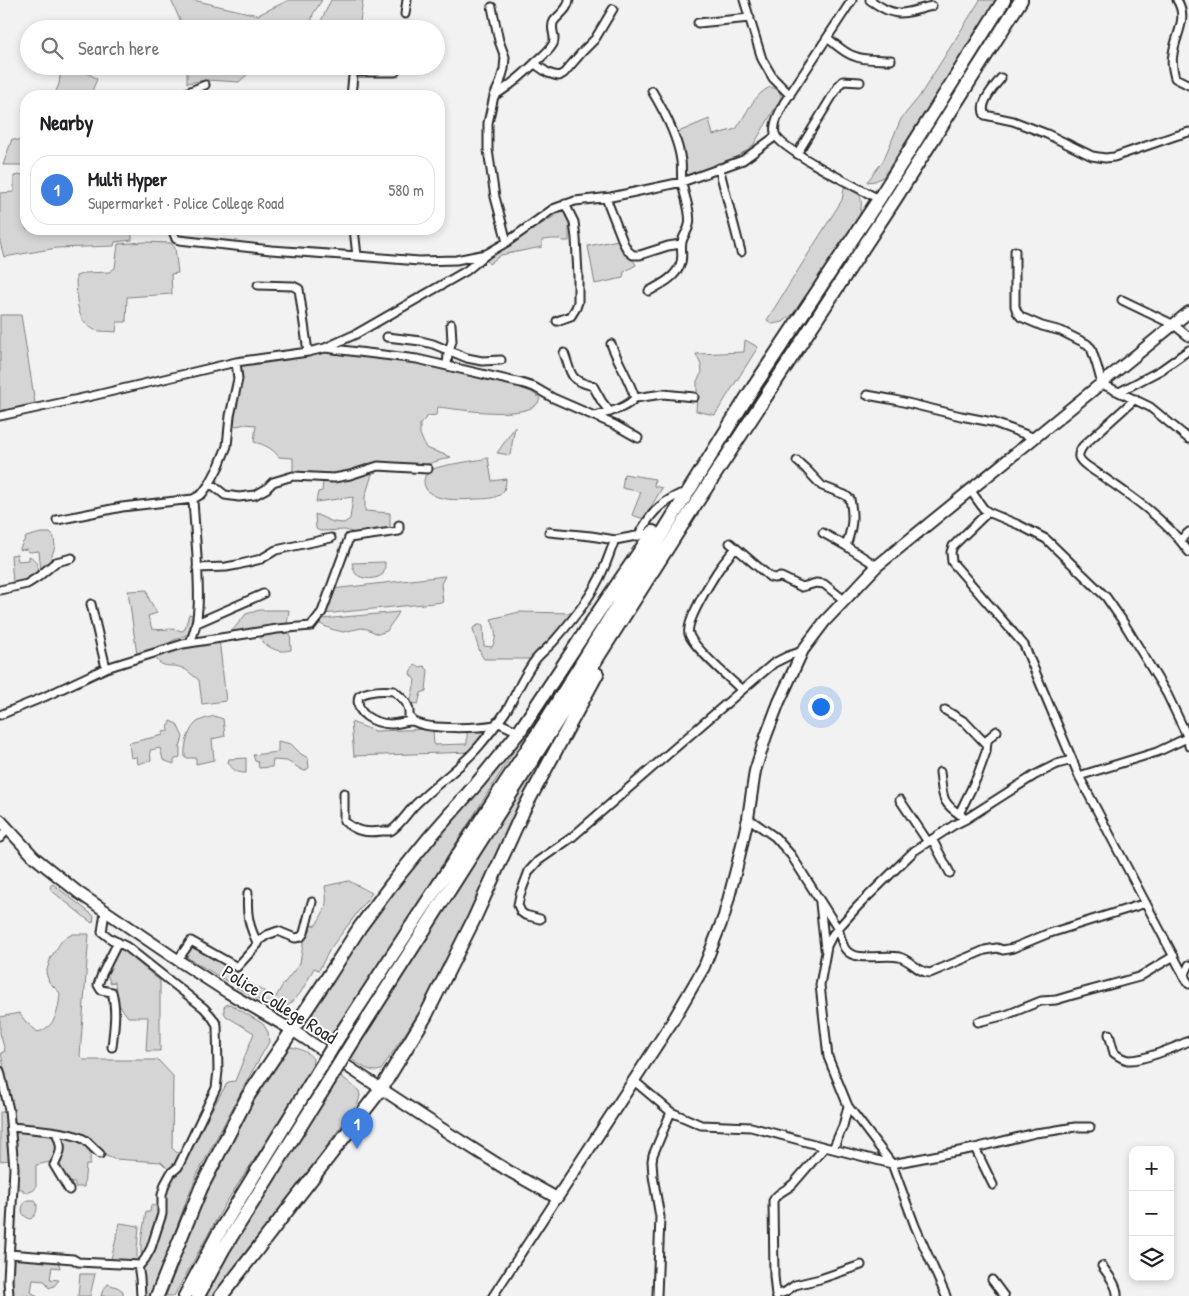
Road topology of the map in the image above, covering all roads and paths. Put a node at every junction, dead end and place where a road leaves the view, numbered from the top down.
1 (407, 0) edge
2 (569, 0) edge
3 (744, 0) edge
4 (852, 0) edge
5 (870, 0) edge
6 (1004, 0) edge
7 (1021, 0) edge
8 (1177, 0) edge
9 (492, 6) dead end
10 (932, 6) dead end
11 (613, 9) dead end
12 (405, 14) dead end
13 (750, 18) junction
14 (698, 23) dead end
15 (827, 38) junction
16 (891, 60) dead end
17 (535, 64) junction
18 (353, 75) edge
19 (1001, 78) dead end
20 (860, 82) dead end
21 (204, 85) dead end
22 (1189, 85) edge
23 (193, 90) edge
24 (351, 90) edge
25 (652, 91) dead end
26 (790, 95) junction
27 (494, 96) junction
28 (1189, 132) edge
29 (776, 136) junction
30 (797, 154) junction
31 (719, 168) junction
32 (682, 182) junction
33 (606, 198) junction
34 (879, 199) junction
35 (566, 204) junction
36 (174, 235) edge
37 (355, 235) edge
38 (507, 242) junction
39 (681, 244) junction
40 (1015, 251) dead end
41 (740, 252) dead end
42 (488, 253) junction
43 (357, 256) junction
44 (258, 285) dead end
45 (649, 291) dead end
46 (1122, 300) dead end
47 (1189, 312) edge
48 (557, 321) dead end
49 (451, 324) dead end
50 (1174, 325) junction
51 (386, 337) dead end
52 (1189, 337) edge
53 (611, 344) dead end
54 (325, 348) junction
55 (1189, 350) edge
56 (449, 351) junction
57 (308, 352) junction
58 (564, 354) dead end
59 (501, 360) dead end
60 (236, 362) junction
61 (447, 366) junction
62 (1102, 384) junction
63 (1119, 392) junction
64 (749, 394) junction
65 (867, 395) dead end
66 (694, 396) dead end
67 (634, 398) junction
68 (1135, 399) junction
69 (610, 412) junction
70 (0, 416) edge
71 (595, 416) junction
72 (638, 438) dead end
73 (1035, 438) junction
74 (1189, 439) edge
75 (797, 461) dead end
76 (428, 469) dead end
77 (210, 483) junction
78 (971, 491) junction
79 (680, 494) junction
80 (193, 499) junction
81 (691, 512) junction
82 (988, 512) junction
83 (57, 520) dead end
84 (399, 525) dead end
85 (549, 532) dead end
86 (823, 532) dead end
87 (1189, 532) edge
88 (653, 533) junction
89 (638, 536) junction
90 (331, 538) dead end
91 (615, 540) junction
92 (1180, 540) junction
93 (846, 546) junction
94 (1189, 552) edge
95 (72, 558) dead end
96 (877, 566) junction
97 (197, 568) junction
98 (0, 590) edge
99 (263, 594) dead end
100 (844, 600) junction
101 (91, 604) dead end
102 (196, 623) junction
103 (190, 642) junction
104 (804, 650) junction
105 (106, 668) junction
106 (742, 690) junction
107 (945, 710) dead end
108 (0, 715) edge
109 (414, 722) junction
110 (496, 724) junction
111 (997, 731) dead end
112 (519, 732) junction
113 (1189, 740) edge
114 (986, 744) junction
115 (1072, 760) junction
116 (940, 772) dead end
117 (1078, 776) junction
118 (344, 793) dead end
119 (900, 800) dead end
120 (959, 814) junction
121 (748, 818) junction
122 (966, 819) junction
123 (0, 820) edge
124 (8, 829) junction
125 (0, 838) edge
126 (930, 840) junction
127 (950, 873) dead end
128 (248, 893) dead end
129 (820, 901) junction
130 (312, 902) dead end
131 (1146, 903) junction
132 (106, 912) junction
133 (540, 919) dead end
134 (838, 928) junction
135 (118, 942) junction
136 (257, 942) junction
137 (825, 952) junction
138 (1174, 956) junction
139 (178, 961) junction
140 (1189, 965) edge
141 (1184, 976) junction
142 (1189, 984) edge
143 (978, 1022) dead end
144 (292, 1030) junction
145 (1109, 1034) dead end
146 (1189, 1041) edge
147 (112, 1047) dead end
148 (0, 1072) edge
149 (633, 1080) junction
150 (381, 1088) junction
151 (848, 1106) junction
152 (671, 1112) junction
153 (11, 1127) junction
154 (1090, 1127) dead end
155 (56, 1133) junction
156 (825, 1147) junction
157 (976, 1148) junction
158 (833, 1149) junction
159 (100, 1154) dead end
160 (892, 1164) junction
161 (993, 1185) dead end
162 (69, 1190) dead end
163 (557, 1198) junction
164 (9, 1254) junction
165 (138, 1265) junction
166 (861, 1265) dead end
167 (1102, 1266) dead end
168 (992, 1280) dead end
169 (9, 1296) edge
170 (141, 1296) edge
171 (157, 1296) edge
172 (185, 1296) edge
173 (198, 1296) edge
174 (221, 1296) edge
175 (492, 1296) edge
176 (657, 1296) edge
177 (776, 1296) edge
178 (946, 1296) edge
179 (1004, 1296) edge
180 (1118, 1296) edge

1 - 12 street
2 - 17 street
3 - 13 street
4 - 15 street
5 - 10 street
6 - 34 highway
7 - 81 highway
8 - 22 street
9 - 27 street
11 - 17 street
13 - 14 street
13 - 26 street
15 - 16 street
15 - 26 street
17 - 27 street
18 - 24 street
19 - 28 street
20 - 30 street
21 - 23 street
25 - 32 street
26 - 29 street
27 - 38 street
29 - 30 street
29 - 31 street
30 - 34 street
31 - 32 street
31 - 41 street
32 - 33 street
32 - 39 street
33 - 35 street
33 - 39 street
34 - 64 highway
35 - 38 street
35 - 48 street
36 - 43 street
37 - 43 street
38 - 42 street
39 - 45 street
40 - 62 street
42 - 43 street
42 - 54 street
44 - 57 street
46 - 50 street
47 - 50 street
49 - 56 street
50 - 52 street
50 - 62 street
51 - 56 street
53 - 67 street
54 - 57 street
54 - 61 street
55 - 63 street
56 - 59 street
56 - 61 street
57 - 60 street
58 - 69 street
60 - 70 street
60 - 77 street
61 - 71 street
62 - 63 street
62 - 73 street
63 - 68 street
64 - 79 highway
64 - 172 highway, bridge
65 - 73 street
66 - 67 street
67 - 69 street
68 - 74 street
68 - 92 street
69 - 71 street
71 - 72 street
73 - 78 street
75 - 93 street
76 - 77 street
77 - 80 street
78 - 82 street
78 - 96 street
79 - 88 highway
79 - 89 street
80 - 83 street
80 - 97 street
81 - 150 highway
81 - 173 highway, bridge
82 - 113 street
82 - 115 street
84 - 103 street
85 - 91 street
86 - 93 street
87 - 92 street
88 - 89 street
88 - 112 highway
89 - 91 street
90 - 97 street
91 - 110 street
92 - 94 street
93 - 96 street
95 - 98 street
96 - 100 street
97 - 102 street
99 - 102 street
100 - 104 street
100 - 106 street
101 - 105 street
102 - 103 street
103 - 105 street
104 - 106 street
104 - 121 street
105 - 108 street
106 - 133 street
107 - 114 street
109 - 109 street
109 - 110 street
110 - 112 street
110 - 118 street
111 - 114 street
112 - 144 highway
113 - 117 street
114 - 120 street
115 - 117 street
115 - 122 street
116 - 120 street
117 - 131 street
119 - 126 street
120 - 122 street
121 - 129 street
121 - 149 street
122 - 126 street
123 - 124 street, Police College Road
124 - 125 street
124 - 132 street, Police College Road
126 - 127 street
126 - 134 street
128 - 136 street
129 - 134 street
129 - 137 street
130 - 136 street
131 - 134 street
131 - 138 street
132 - 135 street
132 - 139 street, Police College Road
134 - 137 street
135 - 147 street
135 - 165 street
136 - 139 street
137 - 151 street
138 - 141 street
138 - 143 street
139 - 144 street, Police College Road
140 - 141 street
141 - 142 street
144 - 150 street, Police College Road
144 - 171 highway
145 - 146 street
148 - 153 street
149 - 152 street
149 - 163 street
150 - 163 street, Police College Road
150 - 174 highway
151 - 158 street
151 - 160 street
152 - 156 street
152 - 176 street
153 - 155 street
153 - 164 street
154 - 157 street
155 - 159 street
155 - 162 street
156 - 158 street
156 - 177 street
157 - 160 street
157 - 161 street
158 - 160 street
160 - 178 street
163 - 175 street
164 - 165 street
164 - 169 street
165 - 170 street
166 - 177 street
167 - 180 street
168 - 179 street

